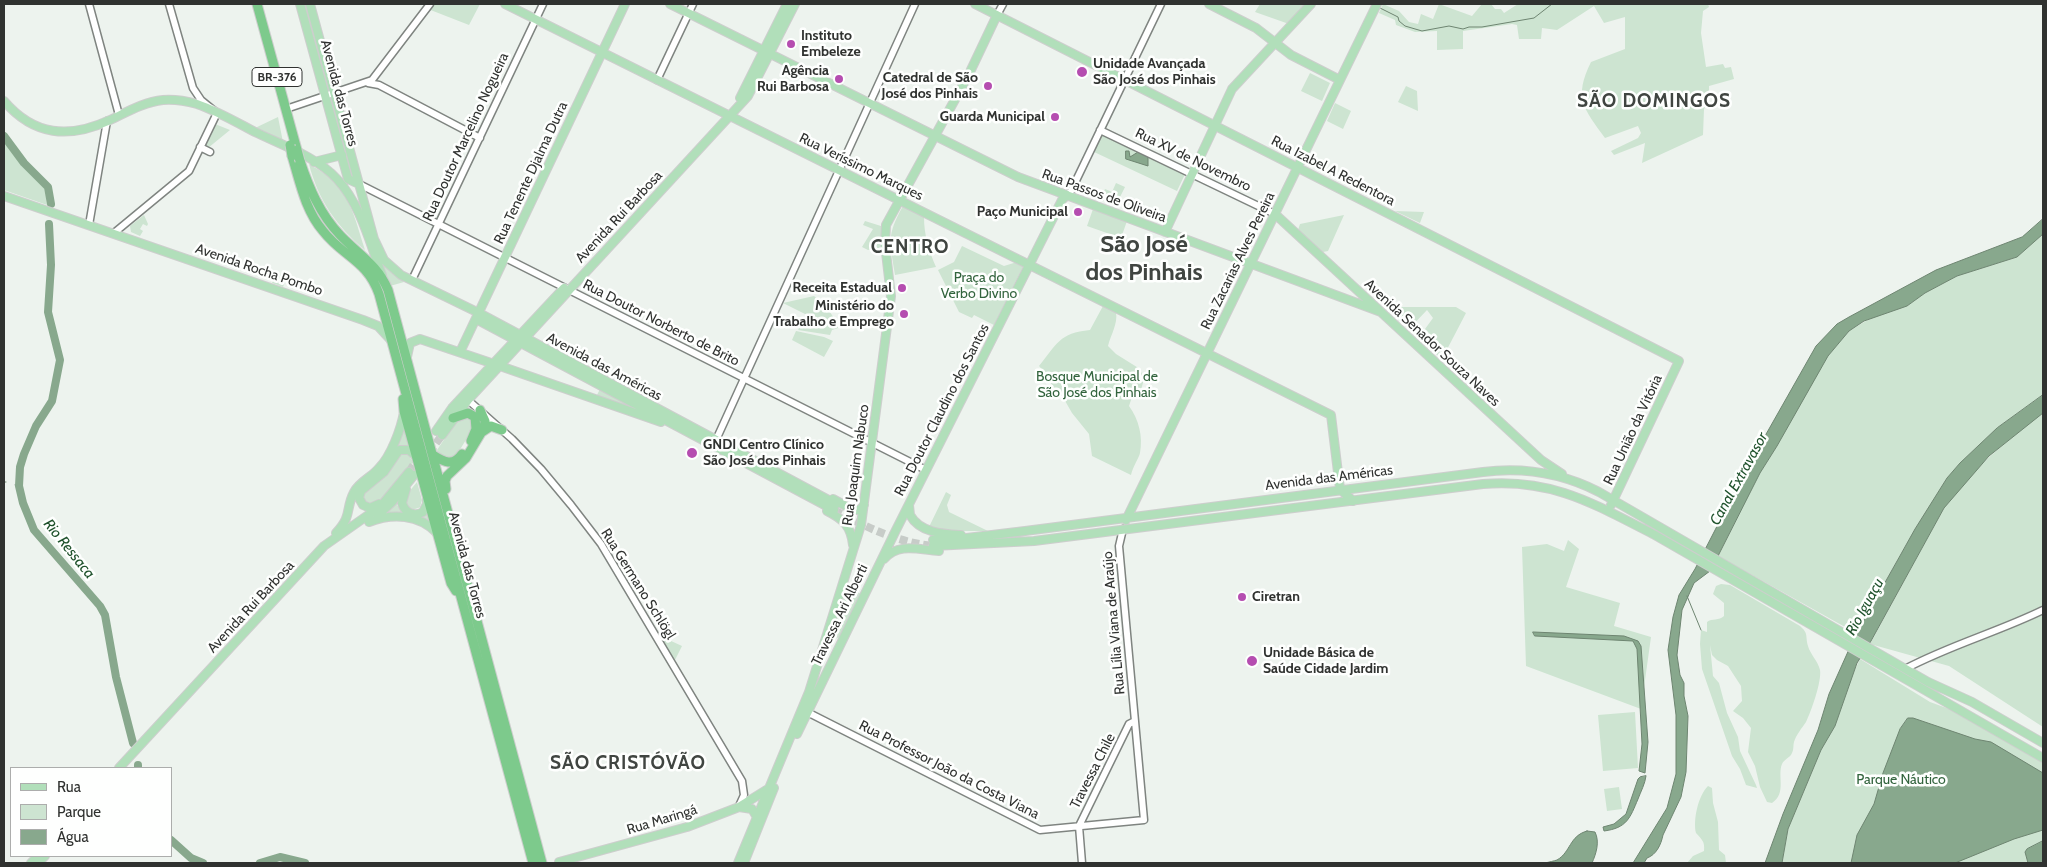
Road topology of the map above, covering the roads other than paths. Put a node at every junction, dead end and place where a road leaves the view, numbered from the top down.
1 (89, 4) edge
2 (169, 4) edge
3 (251, 4) edge
4 (257, 4) edge
5 (300, 4) edge
6 (310, 4) edge
7 (430, 4) edge
8 (505, 4) edge
9 (543, 4) edge
10 (625, 4) edge
11 (670, 4) edge
12 (693, 4) edge
13 (787, 4) edge
14 (795, 4) edge
15 (915, 4) edge
16 (975, 4) edge
17 (1003, 4) edge
18 (1161, 4) edge
19 (1208, 4) edge
20 (1311, 4) edge
21 (1376, 4) edge
22 (688, 13) junction
23 (998, 15) junction
24 (536, 19) junction
25 (1275, 42) junction
26 (602, 52) junction
27 (767, 52) junction
28 (378, 74) junction
29 (657, 80) junction
30 (1125, 80) junction
31 (1340, 80) junction
32 (366, 83) junction
33 (380, 86) junction
34 (334, 94) junction
35 (326, 96) junction
36 (4, 101) edge
37 (870, 103) junction
38 (286, 109) junction
39 (217, 113) junction
40 (119, 115) junction
41 (728, 115) junction
42 (107, 121) junction
43 (1215, 125) junction
44 (1100, 130) junction
45 (935, 136) junction
46 (480, 138) junction
47 (200, 147) junction
48 (210, 152) dead end
49 (295, 153) junction
50 (342, 156) junction
51 (351, 156) junction
52 (314, 162) junction
53 (1298, 167) junction
54 (839, 170) junction
55 (1192, 173) junction
56 (359, 184) junction
57 (1066, 195) junction
58 (4, 196) edge
59 (899, 200) junction
60 (358, 212) junction
61 (1275, 214) junction
62 (438, 224) junction
63 (89, 225) junction
64 (1165, 232) junction
65 (114, 233) junction
66 (374, 239) junction
67 (505, 258) junction
68 (1251, 264) junction
69 (1029, 265) junction
70 (412, 280) junction
71 (384, 281) junction
72 (567, 289) junction
73 (1381, 312) junction
74 (477, 316) junction
75 (520, 339) junction
76 (391, 340) junction
77 (460, 352) junction
78 (1207, 353) junction
79 (407, 359) junction
80 (1680, 361) joint
81 (497, 365) junction
82 (401, 375) junction
83 (744, 378) junction
84 (468, 400) junction
85 (480, 410) junction
86 (404, 411) junction
87 (453, 418) junction
88 (682, 429) junction
89 (502, 430) junction
90 (482, 432) junction
91 (716, 440) junction
92 (872, 443) junction
93 (433, 455) junction
94 (417, 457) junction
95 (926, 470) junction
96 (780, 478) junction
97 (1578, 482) junction
98 (407, 485) junction
99 (1340, 489) junction
100 (391, 495) junction
101 (427, 496) junction
102 (1614, 500) junction
103 (1353, 501) junction
104 (909, 503) junction
105 (864, 504) junction
106 (447, 505) junction
107 (835, 507) tunnel mouth
108 (1608, 511) junction
109 (1127, 517) junction
110 (369, 522) junction
111 (1123, 529) junction
112 (896, 530) joint
113 (437, 533) junction
114 (978, 536) junction
115 (970, 544) junction
116 (324, 546) junction
117 (853, 552) junction
118 (879, 564) junction
119 (462, 602) junction
120 (2043, 610) edge
121 (828, 631) junction
122 (843, 638) junction
123 (1846, 640) junction
124 (822, 648) junction
125 (836, 652) junction
126 (1905, 669) junction
127 (807, 712) junction
128 (1134, 725) junction
129 (2043, 743) edge
130 (2043, 758) edge
131 (120, 767) edge
132 (126, 767) edge
133 (768, 789) junction
134 (739, 807) junction
135 (757, 815) junction
136 (1144, 820) joint
137 (759, 825) junction
138 (1079, 826) junction
139 (559, 862) dead end
140 (534, 863) edge
141 (542, 863) edge
142 (738, 863) edge
143 (744, 863) edge
144 (1082, 863) edge

1 - 40 street
2 - 39 street
3 - 49 highway, BR-376
4 - 38 highway, BR-376
5 - 35 main road, Avenida das Torres
6 - 34 main road, Avenida das Torres
7 - 28 street
8 - 24 main road, Rua Veríssimo Marques
9 - 24 street, Rua Doutor Marcelino Nogueira
10 - 26 main road, Rua Tenente Djalma Dutra
11 - 22 main road, Rua Passos de Oliveira
12 - 22 street
13 - 27 main road, Avenida Rui Barbosa
14 - 27 main road, Avenida Rui Barbosa
15 - 37 street
16 - 23 main road, Rua Izabel A Redentora
17 - 23 street
18 - 30 street
19 - 25 main road
20 - 25 main road
21 - 31 main road, Rua Zacarias Alves Pereira
22 - 27 main road, Rua Passos de Oliveira
22 - 29 street
23 - 30 main road, Rua Izabel A Redentora
23 - 45 main road, Rua Joaquim Nabuco
24 - 26 main road, Rua Veríssimo Marques
24 - 46 street, Rua Doutor Marcelino Nogueira
25 - 31 main road
25 - 43 main road
26 - 29 main road, Rua Veríssimo Marques
26 - 67 main road, Rua Tenente Djalma Dutra
27 - 37 main road, Rua Passos de Oliveira
27 - 41 main road, Avenida Rui Barbosa
28 - 32 street
28 - 33 street
29 - 41 main road, Rua Veríssimo Marques
30 - 43 main road, Rua Izabel A Redentora
30 - 44 street
31 - 53 main road, Rua Zacarias Alves Pereira
32 - 33 street
32 - 34 street
33 - 46 street
34 - 35 street
34 - 51 main road, Avenida das Torres
35 - 38 street
35 - 50 main road, Avenida das Torres
36 - 42 main road
37 - 45 main road, Rua Passos de Oliveira
37 - 54 street
38 - 49 highway, BR-376
39 - 40 main road
39 - 47 street
39 - 52 main road
40 - 42 main road
41 - 54 main road, Rua Veríssimo Marques
41 - 72 main road, Avenida Rui Barbosa
42 - 63 street
43 - 53 main road, Rua Izabel A Redentora
43 - 55 main road
44 - 55 street, Rua XV de Novembro
44 - 57 street
45 - 57 main road, Rua Passos de Oliveira
45 - 59 main road, Rua Joaquim Nabuco
46 - 62 street, Rua Doutor Marcelino Nogueira
47 - 48 street
47 - 65 street
49 - 71 highway, BR-376
49 - 76 highway, Avenida das Torres / BR-376
50 - 51 main road
50 - 52 main road
50 - 56 main road, Avenida das Torres
51 - 56 main road, Avenida das Torres
52 - 60 main road
53 - 61 main road, Rua Zacarias Alves Pereira
53 - 80 main road, Rua Izabel A Redentora
54 - 59 main road, Rua Veríssimo Marques
54 - 83 street
55 - 61 street, Rua XV de Novembro
55 - 64 main road
56 - 62 street, Rua Doutor Norberto de Brito
56 - 66 main road, Avenida das Torres
57 - 64 main road, Rua Passos de Oliveira
57 - 69 main road, Rua Doutor Claudino dos Santos
58 - 63 main road, Avenida Rocha Pombo
59 - 69 main road, Rua Veríssimo Marques
59 - 92 main road, Rua Joaquim Nabuco
60 - 66 main road
60 - 71 main road
61 - 68 main road, Rua Zacarias Alves Pereira
61 - 73 main road, Avenida Senador Souza Naves
62 - 67 street, Rua Doutor Norberto de Brito
62 - 70 street, Rua Doutor Marcelino Nogueira
63 - 65 main road, Avenida Rocha Pombo
64 - 68 main road, Rua Passos de Oliveira
65 - 76 main road, Avenida Rocha Pombo
66 - 70 main road, Avenida das Américas
67 - 72 street, Rua Doutor Norberto de Brito
67 - 74 main road, Rua Tenente Djalma Dutra
68 - 73 main road, Rua Passos de Oliveira
68 - 78 main road, Rua Zacarias Alves Pereira
69 - 78 main road, Rua Veríssimo Marques
69 - 95 main road, Rua Doutor Claudino dos Santos
70 - 74 main road, Avenida das Américas
71 - 79 highway, Avenida das Torres
72 - 75 main road, Avenida Rui Barbosa
72 - 83 street, Rua Doutor Norberto de Brito
73 - 97 main road, Avenida Senador Souza Naves
74 - 75 main road, Avenida das Américas
74 - 77 main road, Rua Tenente Djalma Dutra
75 - 81 main road, Avenida Rui Barbosa
75 - 88 main road, Avenida das Américas
75 - 91 main road, Avenida das Américas
76 - 82 highway, Avenida das Torres
77 - 79 main road
77 - 81 main road
78 - 99 main road, Rua Veríssimo Marques
78 - 109 main road, Rua Zacarias Alves Pereira
79 - 93 highway, Avenida das Torres
80 - 102 main road, Rua União da Vitória
81 - 84 main road, Avenida Rui Barbosa
81 - 87 main road, Avenida Rui Barbosa
81 - 88 main road
82 - 86 highway
82 - 119 highway, Avenida das Torres
83 - 91 street
83 - 92 street, Rua Doutor Norberto de Brito
84 - 85 street, Rua Germano Schlögl
84 - 87 main road, Avenida Rui Barbosa
85 - 89 street, Rua Germano Schlögl
85 - 90 highway
86 - 94 highway
86 - 116 main road
87 - 93 highway
88 - 96 main road, Avenida das Américas
89 - 90 highway
89 - 134 street, Rua Germano Schlögl
90 - 106 highway
91 - 96 main road, Avenida das Américas
92 - 95 street, Rua Doutor Norberto de Brito
92 - 105 main road, Rua Joaquim Nabuco
93 - 106 highway, Avenida das Torres
94 - 100 main road
94 - 101 highway
95 - 104 main road, Rua Doutor Claudino dos Santos
96 - 105 main road
96 - 107 main road, Avenida das Américas
96 - 117 main road
97 - 99 main road, Avenida das Américas
97 - 102 main road, Avenida das Américas
98 - 100 main road, Avenida Rui Barbosa
98 - 101 main road
98 - 110 main road, Avenida Rui Barbosa
99 - 103 main road
99 - 109 main road, Avenida das Américas
100 - 116 main road, Avenida Rui Barbosa
101 - 113 highway
102 - 108 main road, Rua União da Vitória
102 - 123 main road, Avenida das Américas
103 - 108 main road, Avenida das Américas
103 - 111 main road, Avenida das Américas
104 - 112 main road, Rua Doutor Claudino dos Santos
104 - 114 main road
105 - 117 main road, Rua Joaquim Nabuco
106 - 141 highway, Avenida das Torres
108 - 123 main road, Avenida das Américas
109 - 111 main road, Rua Zacarias Alves Pereira
109 - 114 main road, Avenida das Américas
110 - 113 main road
110 - 132 main road, Avenida Rui Barbosa
111 - 115 main road, Avenida das Américas
111 - 128 street, Rua Lília Viana de Araújo
112 - 118 main road, Travessa Ari Alberti
113 - 119 highway
114 - 115 main road, Avenida das Américas
115 - 118 main road
116 - 131 main road, Avenida Rui Barbosa
117 - 121 main road, Rua Joaquim Nabuco
118 - 122 main road, Travessa Ari Alberti
119 - 140 highway, Avenida das Torres
120 - 126 street
121 - 122 main road
121 - 124 main road, Rua Joaquim Nabuco
122 - 125 main road, Travessa Ari Alberti
123 - 126 main road
123 - 130 main road
124 - 125 main road
124 - 133 main road, Rua Joaquim Nabuco
125 - 127 main road, Travessa Ari Alberti
126 - 129 main road
127 - 137 main road
127 - 138 street, Rua Professor João da Costa Viana
128 - 136 street, Rua Lília Viana de Araújo
128 - 138 street, Travessa Chile
133 - 134 main road, Rua Maringá
133 - 135 main road, Rua Joaquim Nabuco
134 - 135 main road
134 - 139 main road, Rua Maringá
135 - 137 main road
135 - 142 main road, Rua Joaquim Nabuco
136 - 138 street, Rua Professor João da Costa Viana
137 - 143 main road
138 - 144 street

